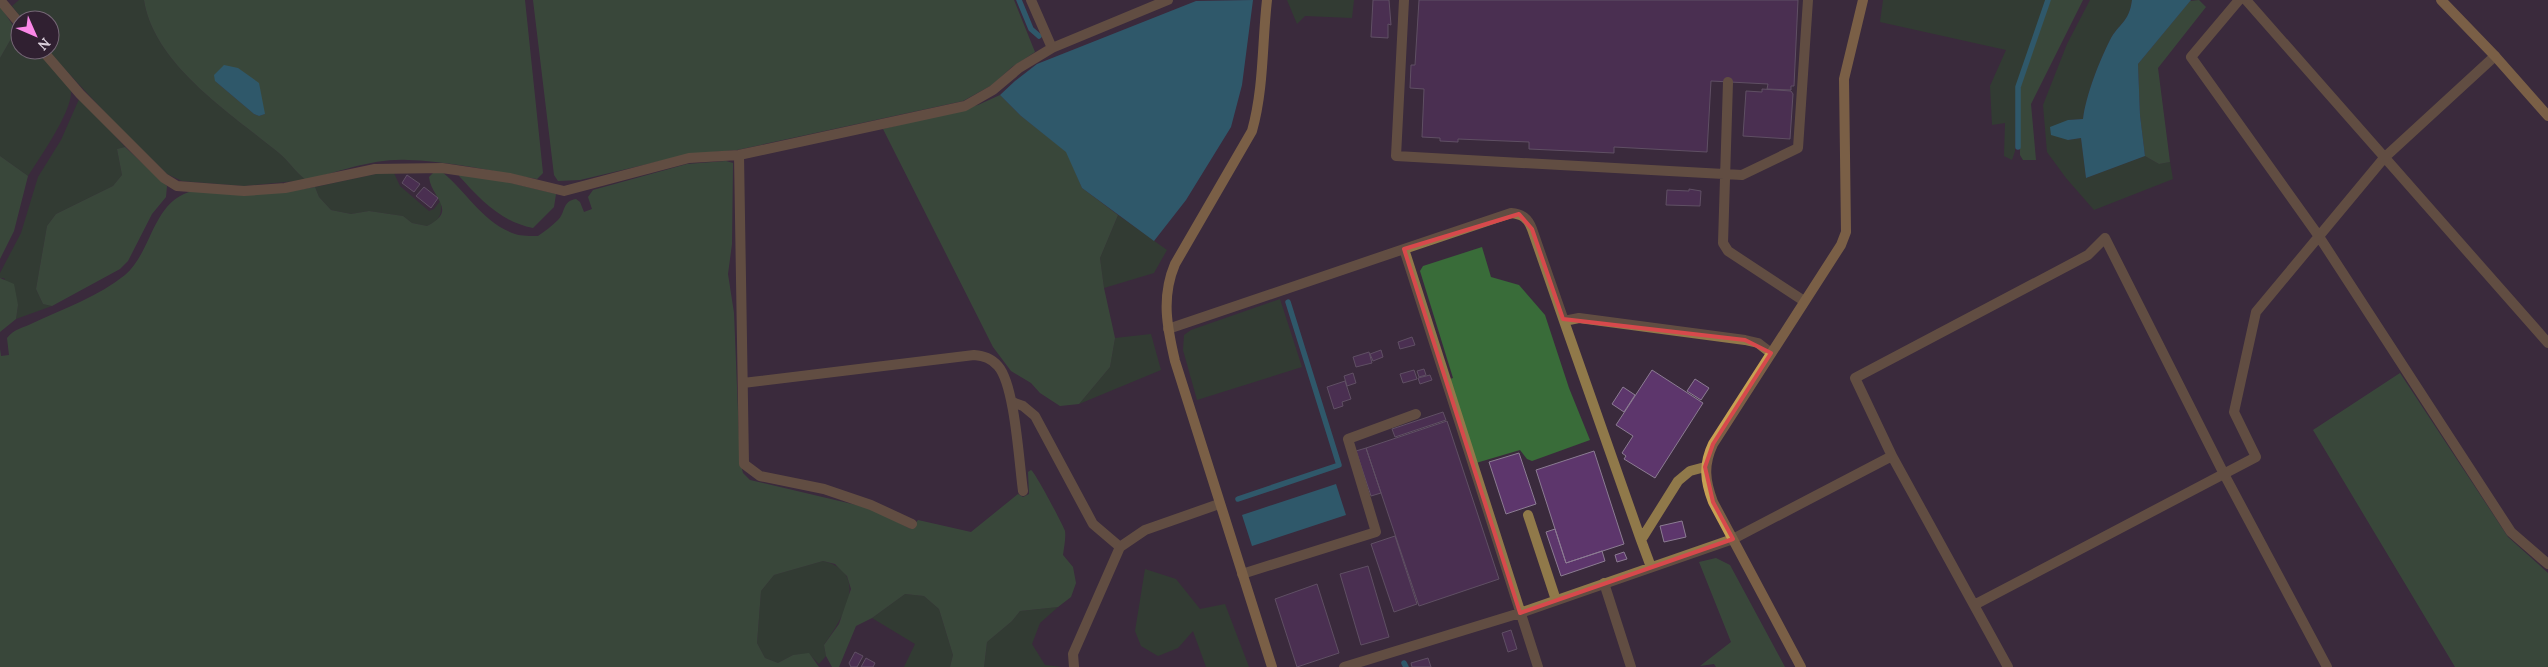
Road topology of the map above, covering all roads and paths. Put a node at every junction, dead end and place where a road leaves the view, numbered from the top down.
1 (0, 0) edge
2 (1031, 0) edge
3 (1168, 0) edge
4 (1267, 0) edge
5 (1404, 0) edge
6 (1808, 0) edge
7 (1863, 0) edge
8 (2239, 0) edge
9 (2246, 0) edge
10 (2441, 0) edge
11 (10, 12) edge
12 (1052, 48) junction
13 (2495, 56) junction
14 (51, 60) edge
15 (1728, 82) dead end
16 (2548, 116) edge
17 (739, 155) junction
18 (2384, 158) junction
19 (1725, 175) junction
20 (2318, 235) junction
21 (1404, 249) junction
22 (1804, 301) junction
23 (1564, 322) junction
24 (1168, 329) junction
25 (2548, 344) edge
26 (1771, 353) junction
27 (743, 383) junction
28 (1012, 402) junction
29 (1416, 414) dead end
30 (1892, 456) junction
31 (1705, 467) junction
32 (2224, 474) junction
33 (1023, 491) dead end
34 (1219, 504) junction
35 (1528, 515) dead end
36 (912, 524) dead end
37 (1733, 539) junction
38 (1641, 540) junction
39 (1120, 547) junction
40 (2548, 564) edge
41 (1651, 567) junction
42 (1242, 574) junction
43 (1604, 584) junction
44 (1556, 600) junction
45 (1976, 604) junction
46 (1520, 612) junction
47 (1074, 667) edge
48 (1272, 667) edge
49 (1344, 667) edge
50 (1538, 667) edge
51 (1632, 667) edge
52 (1801, 667) edge
53 (2008, 667) edge
54 (2327, 667) edge

1 - 11 street
2 - 12 street
3 - 12 street
4 - 24 street
5 - 19 street
6 - 19 street
7 - 22 street
8 - 20 street
9 - 18 street
10 - 13 street
12 - 17 street
13 - 16 street
13 - 18 street
14 - 17 street
15 - 19 street
17 - 27 street
18 - 20 street
18 - 25 street
19 - 22 street
20 - 32 street
20 - 40 street
21 - 23 street
21 - 24 street
21 - 46 street
22 - 26 street
23 - 26 street
23 - 38 street
24 - 34 street
26 - 31 street
27 - 28 street
27 - 36 street
28 - 33 street
28 - 39 street
29 - 42 street
30 - 32 street
30 - 37 street
30 - 45 street
31 - 37 street
31 - 38 street
32 - 45 street
32 - 54 street
34 - 39 street
34 - 42 street
35 - 44 street
37 - 41 street
37 - 52 street
38 - 41 street
39 - 47 street
41 - 43 street
42 - 48 street
43 - 44 street
43 - 51 street
44 - 46 street
45 - 53 street
46 - 49 street
46 - 50 street

